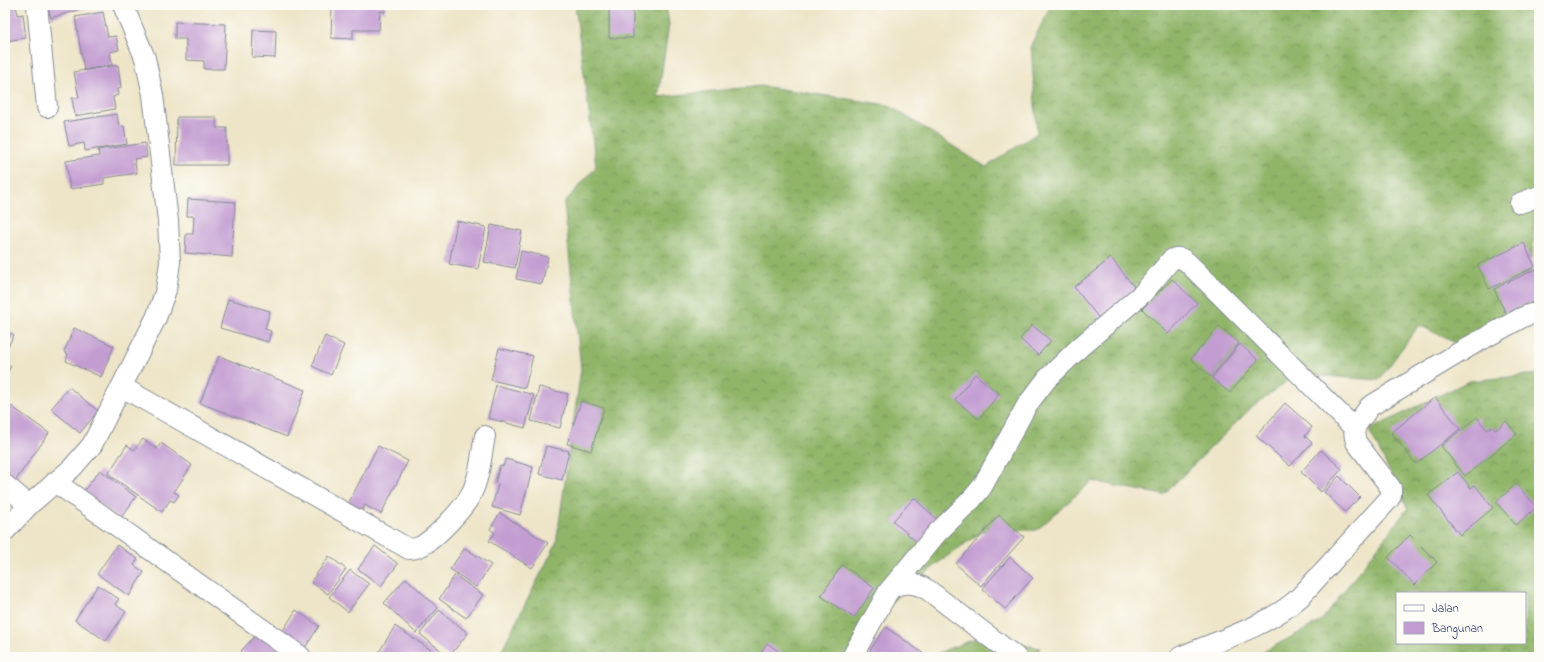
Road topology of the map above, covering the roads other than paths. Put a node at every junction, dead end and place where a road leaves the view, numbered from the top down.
1 (37, 5) edge
2 (123, 5) edge
3 (47, 107) dead end
4 (1539, 196) edge
5 (1520, 203) dead end
6 (1539, 315) edge
7 (122, 387) junction
8 (1354, 428) junction
9 (485, 436) dead end
10 (55, 482) junction
11 (5, 484) edge
12 (29, 505) junction
13 (5, 531) edge
14 (893, 587) junction
15 (300, 656) edge
16 (852, 657) edge
17 (1016, 657) edge
18 (1180, 657) edge

1 - 3 street
2 - 7 street
4 - 5 street
6 - 8 street
7 - 9 street
7 - 10 street
8 - 14 street
8 - 18 street
10 - 12 street
10 - 15 street
11 - 12 street
12 - 13 street
14 - 16 street
14 - 17 street

